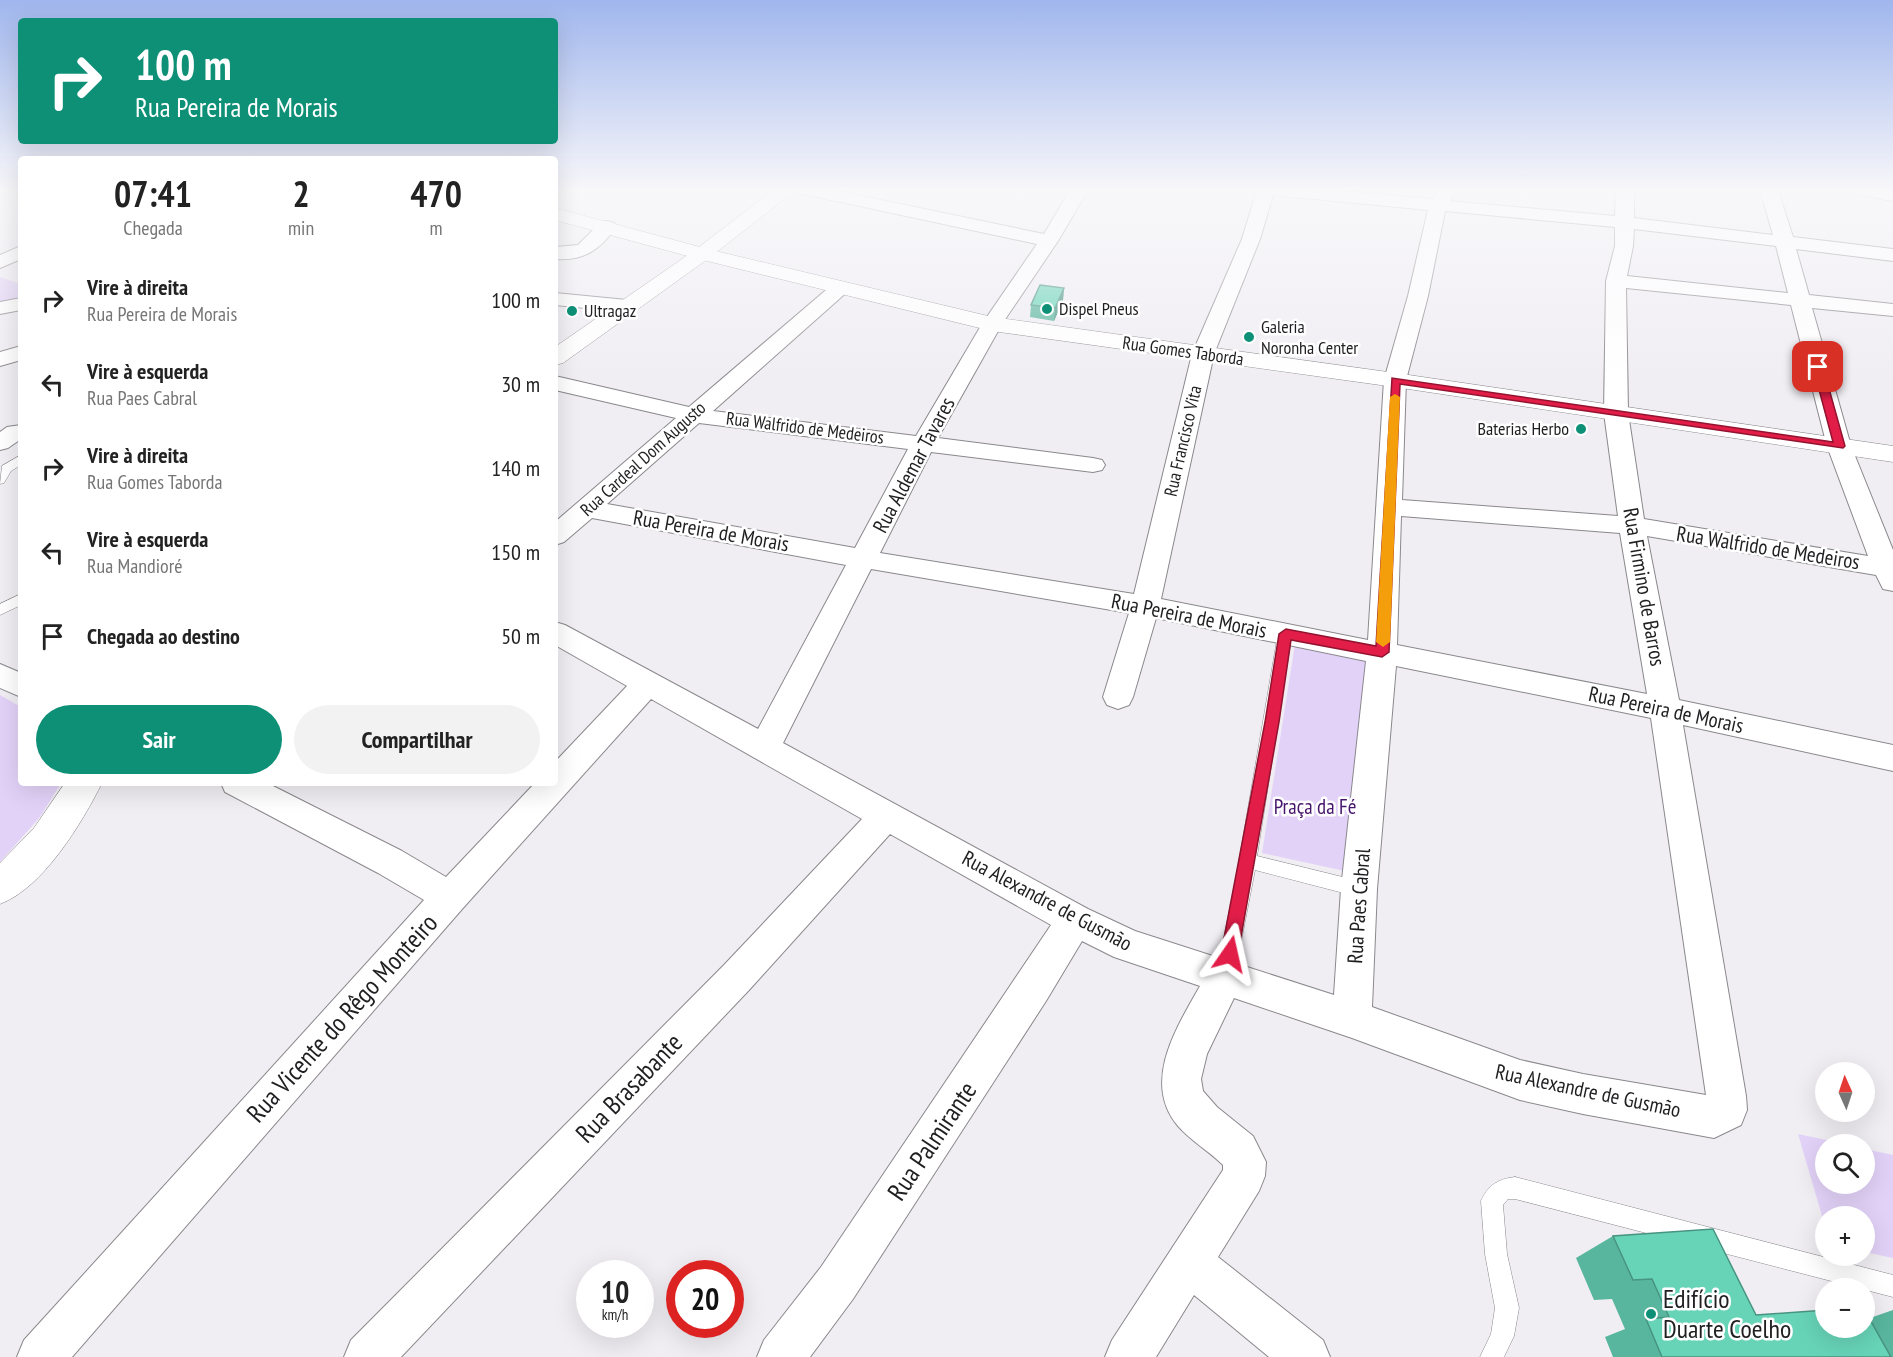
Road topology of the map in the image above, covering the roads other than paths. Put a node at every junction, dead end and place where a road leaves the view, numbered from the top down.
1 (558, 253) edge
2 (578, 253) edge
3 (695, 253) edge
4 (702, 253) edge
5 (1041, 253) edge
6 (1245, 253) edge
7 (1428, 253) edge
8 (1623, 253) edge
9 (1789, 253) edge
10 (18, 255) edge
11 (4, 269) edge
12 (1617, 281) junction
13 (840, 288) junction
14 (558, 299) edge
15 (1799, 301) junction
16 (18, 305) edge
17 (627, 306) junction
18 (0, 308) edge
19 (1893, 310) edge
20 (992, 324) junction
21 (18, 353) edge
22 (1203, 354) junction
23 (558, 356) edge
24 (0, 358) edge
25 (1395, 380) junction
26 (558, 384) edge
27 (1616, 413) junction
28 (693, 415) junction
29 (924, 442) junction
30 (1839, 446) junction
31 (1893, 454) edge
32 (18, 461) edge
33 (1093, 465) dead end
34 (0, 480) edge
35 (1391, 507) junction
36 (588, 509) junction
37 (1632, 525) junction
38 (558, 534) edge
39 (864, 559) junction
40 (1891, 573) edge
41 (18, 601) edge
42 (1145, 606) junction
43 (0, 610) edge
44 (558, 634) edge
45 (1286, 634) junction
46 (1382, 652) junction
47 (0, 675) edge
48 (648, 683) junction
49 (18, 684) edge
50 (1118, 697) dead end
51 (1665, 709) junction
52 (764, 748) junction
53 (1893, 758) edge
54 (558, 780) edge
55 (82, 786) edge
56 (243, 786) edge
57 (553, 786) edge
58 (887, 815) junction
59 (1248, 861) junction
60 (0, 886) edge
61 (1359, 890) junction
62 (450, 897) junction
63 (1075, 920) junction
64 (1225, 978) junction
65 (1352, 1019) junction
66 (1714, 1117) joint
67 (1188, 1261) junction
68 (1893, 1286) edge
69 (41, 1357) edge
70 (368, 1357) edge
71 (781, 1357) edge
72 (1129, 1357) edge
73 (1306, 1357) edge
74 (1491, 1357) edge

1 - 2 street
3 - 17 main road
4 - 13 main road, Rua Gomes Taborda
5 - 20 street, Rua Aldemar Tavares
6 - 22 street, Rua Francisco Vita
7 - 25 street, Rua Paes Cabral
8 - 12 street, Rua Firmino de Barros
9 - 15 street
10 - 11 street
12 - 15 street
12 - 27 street, Rua Firmino de Barros
13 - 20 main road, Rua Gomes Taborda
13 - 28 street, Rua Cardeal Dom Augusto
14 - 17 street
15 - 19 street
15 - 30 street
16 - 18 street
17 - 23 main road
20 - 22 main road, Rua Gomes Taborda
20 - 29 street, Rua Aldemar Tavares
21 - 24 street
22 - 25 main road, Rua Gomes Taborda
22 - 42 street, Rua Francisco Vita
25 - 27 main road, Rua Gomes Taborda
25 - 35 street, Rua Paes Cabral
26 - 28 street, Rua Walfrido de Medeiros
27 - 30 main road, Rua Gomes Taborda
27 - 37 street, Rua Firmino de Barros
28 - 29 street, Rua Walfrido de Medeiros
28 - 36 street, Rua Cardeal Dom Augusto
29 - 33 street, Rua Walfrido de Medeiros
29 - 39 street, Rua Aldemar Tavares
30 - 31 main road, Rua Gomes Taborda
30 - 40 street
32 - 34 lane
35 - 37 street, Rua Walfrido de Medeiros
35 - 46 street, Rua Paes Cabral
36 - 38 street, Rua Cardeal Dom Augusto
36 - 39 street, Rua Pereira de Morais
37 - 40 street, Rua Walfrido de Medeiros
37 - 51 street, Rua Firmino de Barros
39 - 42 street, Rua Pereira de Morais
39 - 52 street, Rua Aldemar Tavares
41 - 43 lane
42 - 45 street, Rua Pereira de Morais
42 - 50 street, Rua Francisco Vita
44 - 48 street, Rua Alexandre de Gusmão
45 - 46 street, Rua Pereira de Morais
45 - 59 lane
46 - 51 street, Rua Pereira de Morais
46 - 61 street, Rua Paes Cabral
47 - 49 street
48 - 52 street, Rua Alexandre de Gusmão
48 - 54 street, Rua Vicente do Rêgo Monteiro
51 - 53 street, Rua Pereira de Morais
51 - 66 street, Rua Firmino de Barros
52 - 58 street, Rua Alexandre de Gusmão
55 - 60 main road
56 - 62 street
57 - 62 street, Rua Vicente do Rêgo Monteiro
58 - 63 street, Rua Alexandre de Gusmão
58 - 70 street, Rua Brasabante
59 - 61 lane
59 - 64 lane
61 - 65 street, Rua Paes Cabral
62 - 69 street, Rua Vicente do Rêgo Monteiro
63 - 64 street, Rua Alexandre de Gusmão
63 - 71 street, Rua Palmirante
64 - 65 street, Rua Alexandre de Gusmão
64 - 67 street
65 - 66 street, Rua Alexandre de Gusmão
67 - 72 street
67 - 73 street
68 - 74 lane

